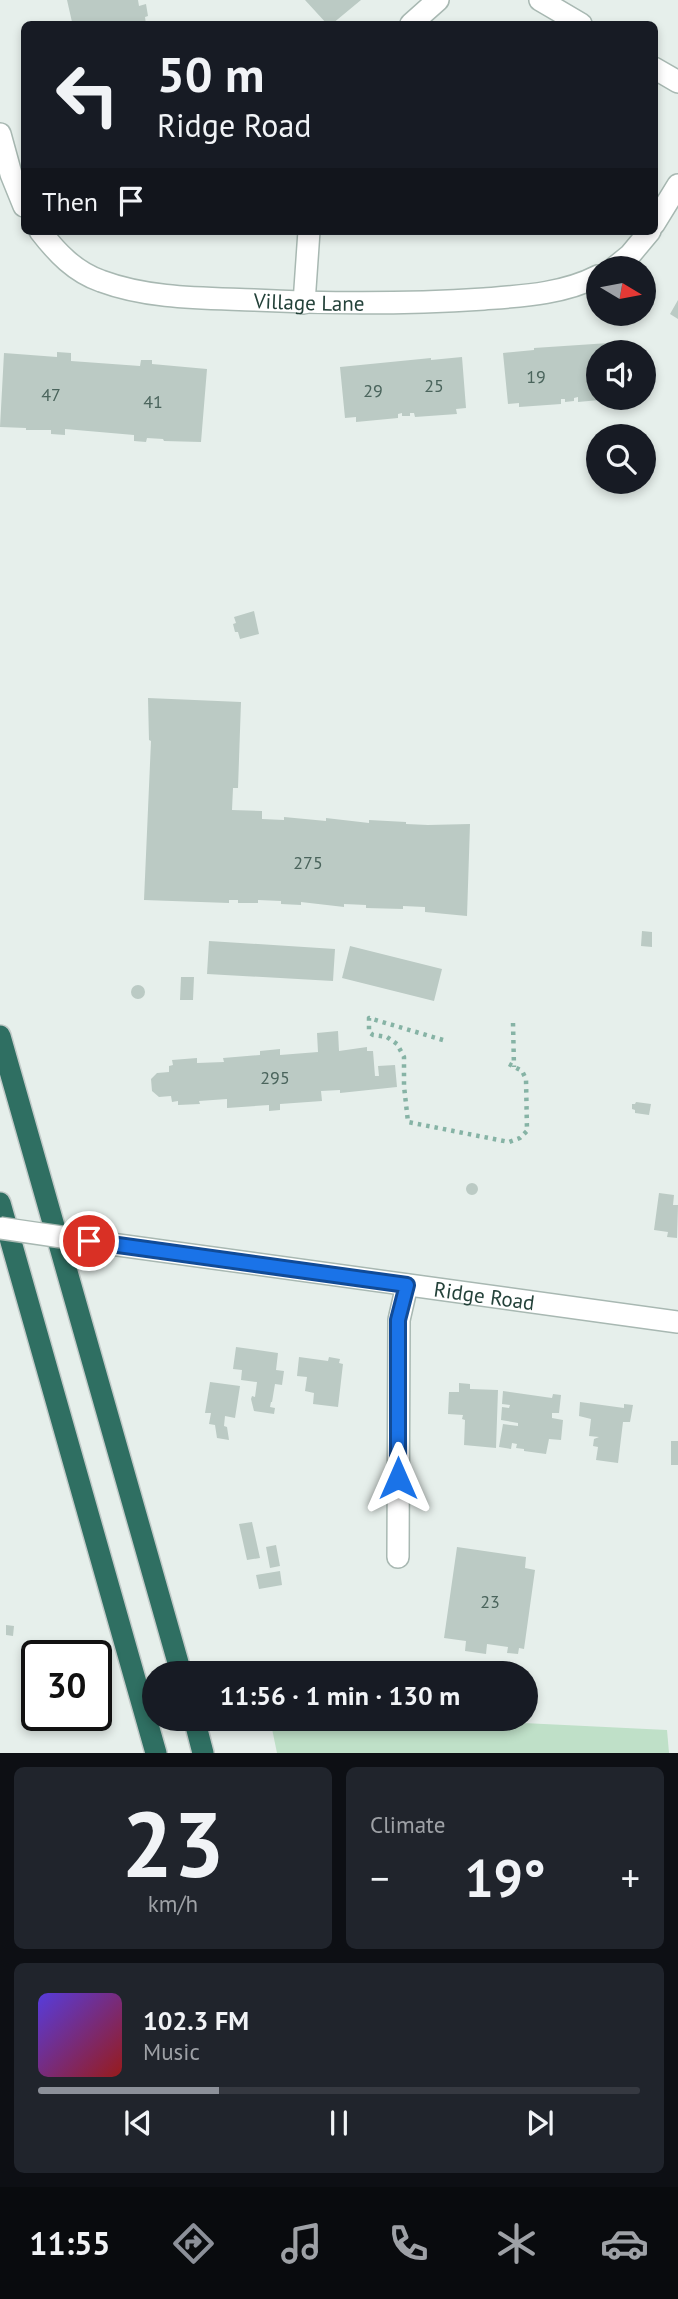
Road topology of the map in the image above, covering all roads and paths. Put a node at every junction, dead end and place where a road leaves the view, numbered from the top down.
1 (438, 0) edge
2 (540, 0) edge
3 (414, 21) edge
4 (576, 21) edge
5 (658, 70) edge
6 (678, 82) edge
7 (0, 134) edge
8 (678, 185) edge
9 (21, 199) edge
10 (658, 218) edge
11 (44, 235) edge
12 (309, 235) edge
13 (647, 235) edge
14 (629, 256) edge
15 (586, 281) edge
16 (304, 303) junction
17 (513, 1023) dead end
18 (0, 1036) edge
19 (443, 1040) dead end
20 (0, 1203) edge
21 (0, 1228) edge
22 (407, 1285) junction
23 (678, 1322) edge
24 (398, 1557) dead end
25 (178, 1661) edge
26 (197, 1731) edge
27 (156, 1753) edge
28 (203, 1753) edge

1 - 3 street
2 - 4 street
5 - 6 street
7 - 9 street
8 - 10 street
11 - 16 street, Village Lane
12 - 16 street
13 - 14 street
15 - 16 street, Village Lane
17 - 19 path
18 - 25 highway
20 - 27 highway
21 - 22 street, Ridge Road, bridge
22 - 23 street, Ridge Road
22 - 24 street
26 - 28 highway

